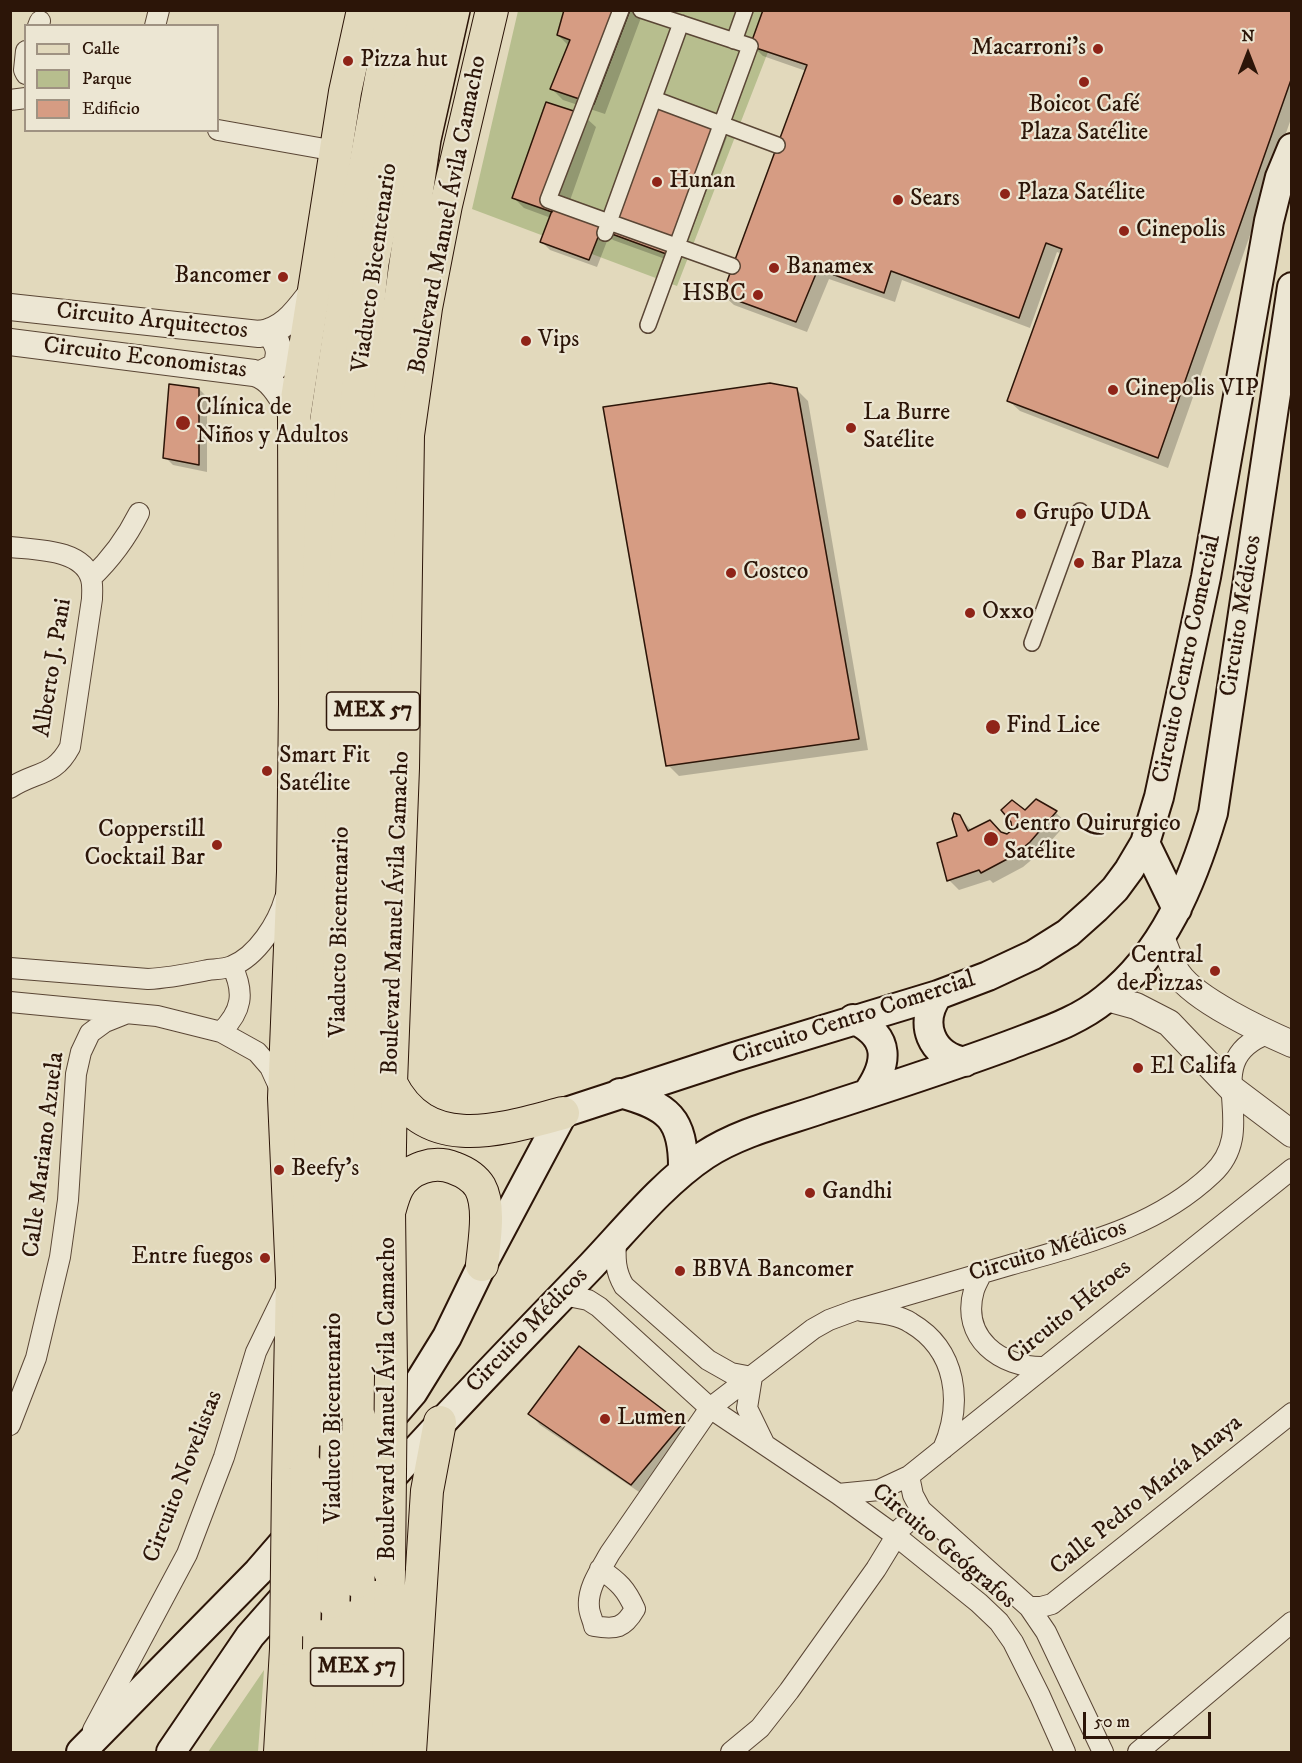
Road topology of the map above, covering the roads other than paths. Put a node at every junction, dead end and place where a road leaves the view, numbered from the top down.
1 (363, 10) edge
2 (394, 10) edge
3 (427, 10) edge
4 (453, 10) edge
5 (492, 10) edge
6 (621, 10) edge
7 (641, 10) edge
8 (745, 10) edge
9 (681, 23) junction
10 (734, 41) junction
11 (654, 99) junction
12 (722, 124) junction
13 (219, 130) edge
14 (777, 145) dead end
15 (1292, 148) edge
16 (336, 151) junction
17 (607, 228) junction
18 (676, 246) junction
19 (732, 266) dead end
20 (1292, 287) edge
21 (313, 291) junction
22 (10, 307) edge
23 (648, 324) dead end
24 (269, 333) junction
25 (10, 342) edge
26 (261, 375) junction
27 (294, 418) junction
28 (1080, 511) dead end
29 (139, 513) dead end
30 (10, 547) edge
31 (91, 578) junction
32 (1032, 643) dead end
33 (10, 788) edge
34 (1145, 843) junction
35 (293, 872) junction
36 (1177, 909) junction
37 (1161, 937) junction
38 (232, 966) junction
39 (11, 967) edge
40 (938, 995) junction
41 (1107, 998) junction
42 (10, 1002) edge
43 (125, 1014) junction
44 (853, 1020) junction
45 (221, 1032) junction
46 (1267, 1034) junction
47 (1292, 1044) edge
48 (965, 1062) junction
49 (392, 1083) junction
50 (1232, 1088) junction
51 (620, 1093) junction
52 (867, 1094) junction
53 (284, 1098) junction
54 (563, 1113) junction
55 (1292, 1134) edge
56 (1292, 1169) edge
57 (683, 1171) junction
58 (389, 1210) junction
59 (616, 1241) junction
60 (482, 1265) junction
61 (982, 1273) junction
62 (292, 1278) junction
63 (563, 1295) junction
64 (856, 1310) junction
65 (1044, 1367) junction
66 (752, 1377) junction
67 (710, 1408) junction
68 (1292, 1413) edge
69 (440, 1422) junction
70 (10, 1425) edge
71 (766, 1447) junction
72 (943, 1449) junction
73 (909, 1476) junction
74 (298, 1477) junction
75 (838, 1494) junction
76 (921, 1510) junction
77 (896, 1536) junction
78 (600, 1569) junction
79 (1029, 1607) junction
80 (1292, 1622) edge
81 (80, 1752) edge
82 (171, 1752) edge
83 (280, 1752) edge
84 (304, 1752) edge
85 (332, 1752) edge
86 (356, 1752) edge
87 (387, 1752) edge
88 (410, 1752) edge
89 (731, 1752) edge
90 (1065, 1752) edge
91 (1103, 1752) edge
92 (1138, 1752) edge

1 - 16 main road
2 - 74 highway, MEX 57
3 - 85 highway, Viaducto Bicentenario, bridge
4 - 86 highway, Boulevard Manuel Ávila Camacho / MEX 57, bridge
5 - 49 main road, Boulevard Manuel Ávila Camacho
6 - 17 street
7 - 9 street
8 - 10 street
9 - 10 street
9 - 11 street
10 - 12 street
11 - 12 street
11 - 17 street
12 - 14 street
12 - 18 street
13 - 16 street
15 - 34 main road, Circuito Centro Comercial
16 - 21 main road
17 - 18 street
18 - 19 street
18 - 23 street
20 - 36 main road, Circuito Médicos
21 - 24 street, Circuito Arquitectos
21 - 27 main road
22 - 24 street, Circuito Arquitectos
24 - 26 street
25 - 26 street, Circuito Economistas
26 - 27 street, Circuito Economistas
27 - 35 main road
28 - 32 street
29 - 31 street
30 - 31 street, Alberto J. Pani
31 - 33 street, Alberto J. Pani
34 - 36 main road
34 - 40 main road, Circuito Centro Comercial
35 - 38 street
35 - 53 main road
36 - 37 main road, Circuito Médicos
37 - 41 main road, Circuito Médicos
37 - 46 street
38 - 39 street
38 - 45 street
40 - 44 main road, Circuito Centro Comercial
40 - 48 main road
41 - 48 main road, Circuito Médicos
41 - 50 street
42 - 43 street
43 - 45 street
43 - 70 street, Calle Mariano Azuela
44 - 51 main road, Circuito Centro Comercial
44 - 52 main road
45 - 53 street
46 - 47 street
46 - 50 street, Circuito Médicos
48 - 52 main road, Circuito Médicos
49 - 54 main road
49 - 58 main road, Boulevard Manuel Ávila Camacho
50 - 55 street
50 - 61 street, Circuito Médicos
51 - 54 main road, Circuito Centro Comercial
51 - 57 main road
52 - 57 main road, Circuito Médicos
53 - 62 main road
54 - 60 main road
56 - 65 street, Circuito Héroes
57 - 59 main road, Circuito Médicos
58 - 60 main road
58 - 87 main road, Boulevard Manuel Ávila Camacho, bridge
59 - 63 main road, Circuito Médicos
59 - 66 street, Circuito Médicos
60 - 81 main road
61 - 64 street, Circuito Médicos
61 - 65 street
62 - 74 main road
62 - 81 street, Circuito Novelistas
63 - 67 street, Circuito Geógrafos
63 - 69 main road, Circuito Médicos
64 - 66 street, Circuito Médicos
64 - 72 street
65 - 72 street, Circuito Héroes
66 - 67 street, Circuito Médicos
66 - 71 street
67 - 71 street, Circuito Geógrafos
67 - 78 street, Circuito Médicos
68 - 79 street, Calle Pedro María Anaya
69 - 82 main road, Circuito Médicos
69 - 88 main road
71 - 75 street, Circuito Geógrafos
72 - 73 street, Circuito Héroes
73 - 75 street, Circuito Héroes
73 - 76 street
74 - 83 main road, bridge
74 - 84 highway, MEX 57, bridge
75 - 77 street, Circuito Geógrafos
76 - 77 street
76 - 79 street
77 - 89 street
77 - 90 street, Circuito Geógrafos
78 - 78 street, Circuito Médicos
79 - 91 street
80 - 92 street

